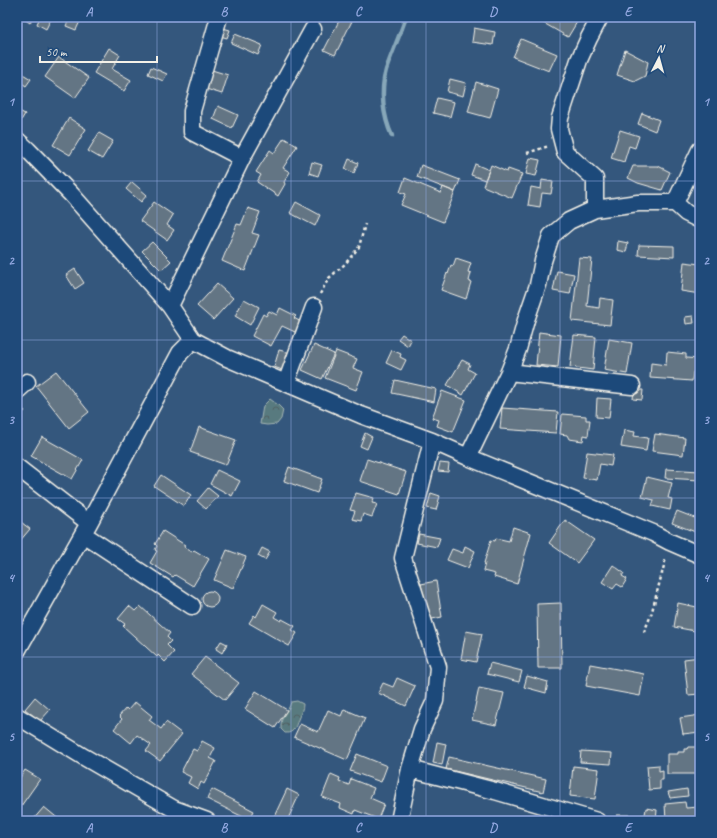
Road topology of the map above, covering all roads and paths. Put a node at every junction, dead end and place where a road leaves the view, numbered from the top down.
1 (219, 17) edge
2 (600, 17) edge
3 (313, 29) dead end
4 (17, 140) edge
5 (563, 142) junction
6 (700, 152) edge
7 (527, 153) dead end
8 (242, 158) junction
9 (675, 202) junction
10 (595, 208) junction
11 (700, 220) edge
12 (365, 224) dead end
13 (170, 306) junction
14 (314, 307) joint
15 (193, 340) junction
16 (509, 372) junction
17 (286, 383) junction
18 (632, 386) dead end
19 (432, 441) junction
20 (468, 457) junction
21 (17, 467) edge
22 (86, 529) junction
23 (670, 542) junction
24 (700, 555) edge
25 (192, 606) dead end
26 (644, 632) dead end
27 (17, 651) edge
28 (17, 716) edge
29 (410, 769) junction
30 (207, 821) edge
31 (399, 821) edge
32 (597, 821) edge

1 - 8 street
2 - 5 street
3 - 8 street
4 - 13 street
5 - 7 path
5 - 10 street
6 - 9 street
8 - 13 street
9 - 10 street
9 - 11 street
10 - 16 street
12 - 14 path
13 - 15 street
14 - 17 street
15 - 17 street
15 - 22 street
16 - 18 street
16 - 20 street
17 - 19 street
19 - 20 street
19 - 29 street
20 - 23 street
21 - 22 street
22 - 25 street
22 - 27 street
23 - 24 street
23 - 26 path
28 - 30 street
29 - 31 street
29 - 32 street

